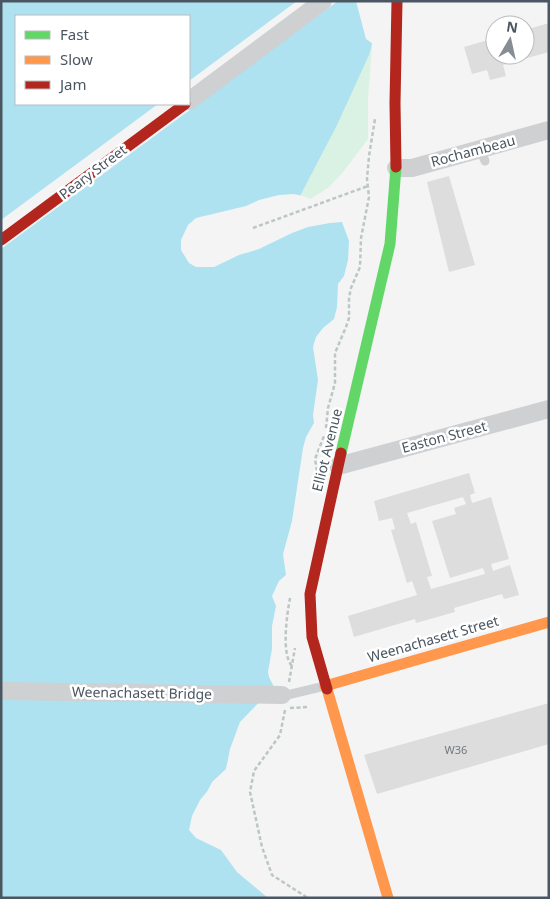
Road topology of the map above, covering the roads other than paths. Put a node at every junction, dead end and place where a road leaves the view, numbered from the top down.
1 (323, 1) edge
2 (397, 1) edge
3 (190, 100) edge
4 (184, 105) edge
5 (549, 130) edge
6 (396, 168) junction
7 (1, 240) edge
8 (549, 409) edge
9 (338, 466) junction
10 (549, 622) edge
11 (325, 686) junction
12 (1, 691) edge
13 (285, 700) joint
14 (388, 898) edge

1 - 3 street
2 - 6 street, Elliot Avenue
4 - 7 street, Peary Street
5 - 6 street, Rochambeau
6 - 9 street, Elliot Avenue
8 - 9 street, Easton Street
9 - 11 street, Elliot Avenue
10 - 11 street, Weenachasett Street
11 - 13 lane
11 - 14 street, Elliot Avenue
12 - 13 street, Weenachasett Bridge

